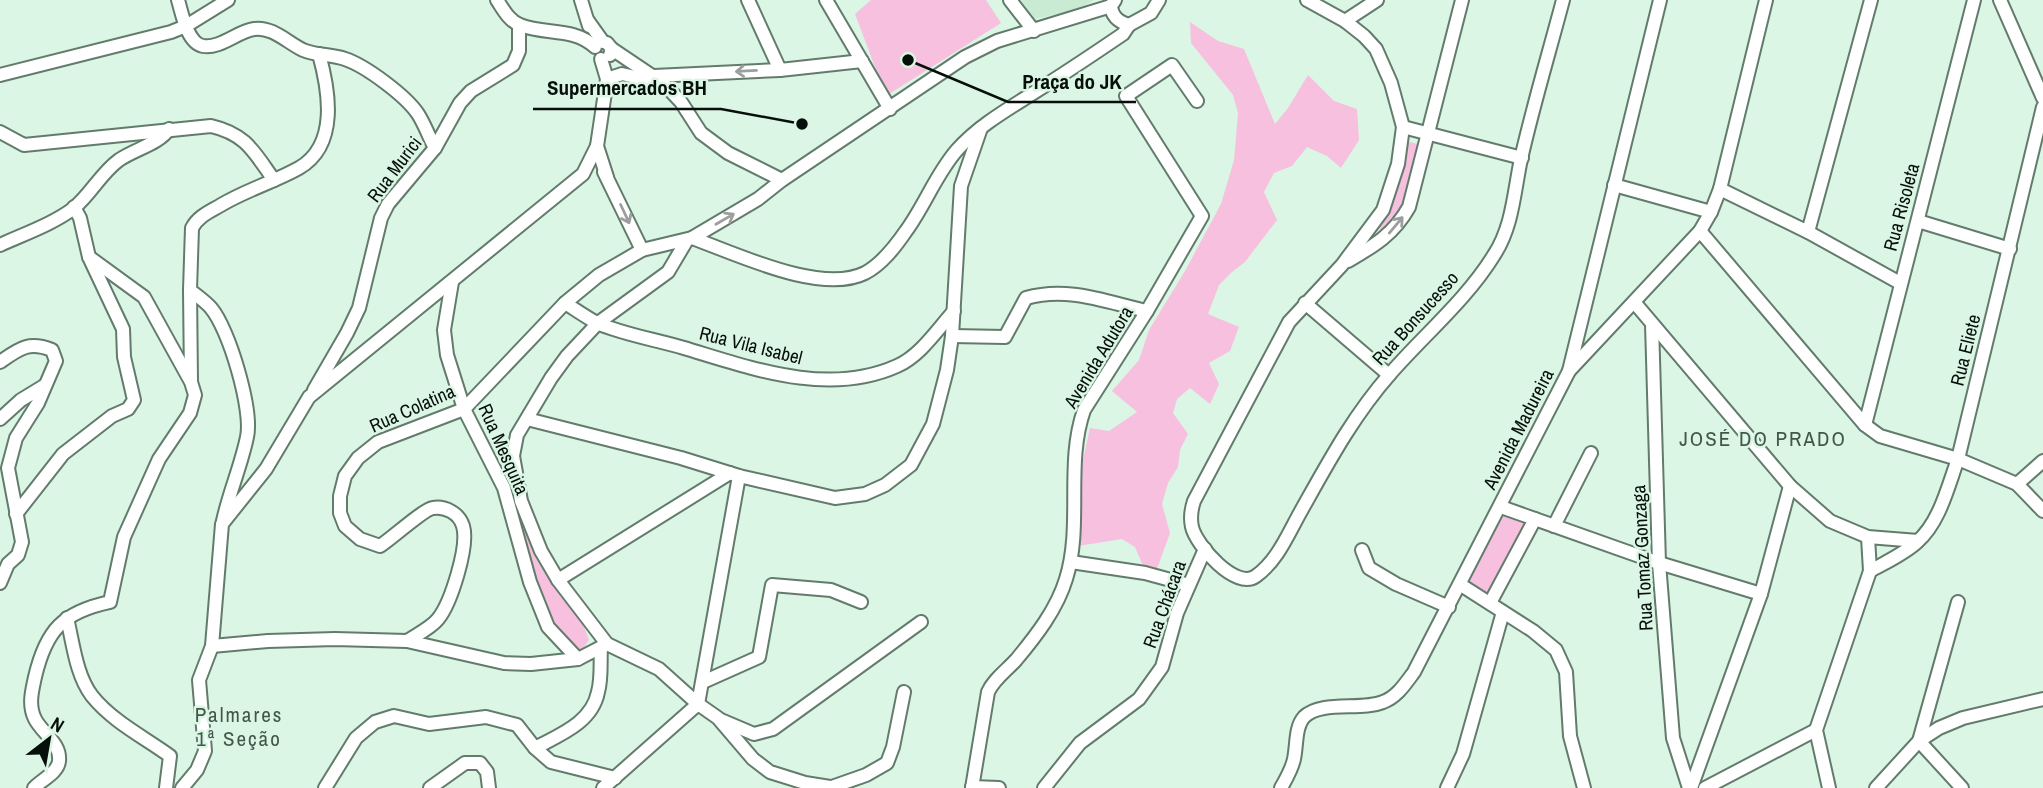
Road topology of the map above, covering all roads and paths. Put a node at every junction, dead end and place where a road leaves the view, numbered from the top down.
1 (178, 0) edge
2 (228, 0) edge
3 (497, 0) edge
4 (581, 0) edge
5 (748, 0) edge
6 (826, 0) edge
7 (1010, 0) edge
8 (1307, 0) edge
9 (1377, 0) edge
10 (1462, 0) edge
11 (1563, 0) edge
12 (1660, 0) edge
13 (1766, 0) edge
14 (1871, 0) edge
15 (1975, 0) edge
16 (2000, 0) edge
17 (1162, 1) edge
18 (1113, 3) edge
19 (1345, 21) junction
20 (519, 25) junction
21 (1129, 25) junction
22 (186, 26) junction
23 (1034, 31) junction
24 (601, 50) junction
25 (318, 54) junction
26 (862, 61) junction
27 (780, 70) junction
28 (0, 75) edge
29 (607, 79) junction
30 (659, 80) junction
31 (2043, 98) edge
32 (1197, 101) dead end
33 (2043, 107) edge
34 (890, 109) junction
35 (1403, 127) junction
36 (169, 128) junction
37 (981, 128) junction
38 (0, 132) edge
39 (1428, 132) junction
40 (597, 146) junction
41 (435, 148) junction
42 (1522, 158) junction
43 (752, 166) junction
44 (583, 174) junction
45 (607, 177) junction
46 (274, 180) junction
47 (782, 180) junction
48 (1614, 185) junction
49 (1720, 189) junction
50 (758, 199) junction
51 (74, 207) junction
52 (1711, 212) junction
53 (1918, 221) junction
54 (1700, 231) junction
55 (1808, 232) junction
56 (689, 239) junction
57 (0, 244) edge
58 (2010, 248) junction
59 (642, 250) junction
60 (89, 257) junction
61 (1342, 265) junction
62 (452, 282) junction
63 (1900, 284) junction
64 (190, 290) junction
65 (1634, 302) junction
66 (565, 303) junction
67 (1305, 303) junction
68 (954, 311) junction
69 (1147, 311) junction
70 (598, 323) junction
71 (1651, 324) junction
72 (952, 336) junction
73 (0, 362) edge
74 (1569, 371) junction
75 (1389, 375) junction
76 (191, 383) junction
77 (44, 386) junction
78 (309, 397) junction
79 (464, 409) junction
80 (0, 419) edge
81 (527, 419) junction
82 (1865, 425) junction
83 (1591, 453) dead end
84 (1958, 459) junction
85 (2043, 461) edge
86 (735, 474) junction
87 (2017, 484) junction
88 (1790, 486) junction
89 (1501, 507) junction
90 (2043, 511) edge
91 (16, 514) junction
92 (1535, 519) junction
93 (222, 524) junction
94 (1554, 526) junction
95 (1868, 537) junction
96 (1918, 541) junction
97 (1205, 549) junction
98 (1363, 550) dead end
99 (1071, 562) junction
100 (1659, 563) junction
101 (1870, 571) junction
102 (558, 580) junction
103 (0, 583) edge
104 (1461, 584) junction
105 (1189, 585) junction
106 (1761, 594) junction
107 (1958, 602) dead end
108 (862, 603) dead end
109 (1490, 603) junction
110 (1449, 607) junction
111 (1503, 612) junction
112 (67, 618) junction
113 (921, 622) dead end
114 (407, 641) junction
115 (212, 646) junction
116 (604, 646) junction
117 (578, 659) junction
118 (703, 682) junction
119 (904, 692) dead end
120 (2043, 699) edge
121 (698, 704) junction
122 (718, 718) junction
123 (1816, 730) junction
124 (1919, 741) junction
125 (535, 748) junction
126 (615, 778) junction
127 (972, 787) edge
128 (34, 788) edge
129 (166, 788) edge
130 (182, 788) edge
131 (325, 788) edge
132 (430, 788) edge
133 (489, 788) edge
134 (603, 788) edge
135 (830, 788) edge
136 (999, 788) edge
137 (1044, 788) edge
138 (1281, 788) edge
139 (1447, 788) edge
140 (1584, 788) edge
141 (1690, 788) edge
142 (1705, 788) edge
143 (1829, 788) edge
144 (1877, 788) edge
145 (1962, 788) edge

1 - 22 street
2 - 22 street
3 - 20 street
4 - 24 street
5 - 27 street
6 - 26 street
7 - 23 street
8 - 19 street
9 - 19 street
10 - 39 street
11 - 42 street, Rua Bonsucesso
12 - 48 street
13 - 49 street, Avenida Madureira
14 - 55 street
15 - 53 street, Rua Risoleta
16 - 31 street
17 - 21 street
18 - 21 street
18 - 23 street
19 - 35 street
20 - 24 street
20 - 41 street, Rua Murici
21 - 37 street
22 - 25 street
22 - 28 street
23 - 34 street
24 - 29 street
24 - 30 street
25 - 41 street
25 - 46 street
26 - 27 street
26 - 34 street
27 -> 30 street
29 - 30 street
29 - 40 street
30 - 43 street
32 - 69 street, Avenida Adutora
33 - 58 street, Rua Eliete
34 - 47 street
35 - 39 street
35 - 61 street
36 - 38 street
36 - 46 street
36 - 51 street
37 - 56 street
37 - 68 street
39 - 42 street
61 -> 39 street
40 - 44 street
40 - 45 street
41 - 78 street, Rua Murici
42 - 75 street, Rua Bonsucesso
43 - 47 street
43 - 50 street
44 - 45 street
44 - 62 street
45 -> 59 street
46 - 64 street
47 - 50 street
48 - 52 street
48 - 74 street
49 - 52 street, Avenida Madureira
49 - 55 street
56 -> 50 street
51 - 57 street
51 - 60 street
52 - 54 street, Avenida Madureira
53 - 58 street
53 - 63 street, Rua Risoleta
54 - 65 street, Avenida Madureira
54 - 82 street
55 - 63 street
56 - 59 street, Rua Colatina
56 - 70 street
58 - 84 street, Rua Eliete
59 - 66 street, Rua Colatina
60 - 76 street
60 - 91 street
61 - 67 street, Rua Chácara
62 - 78 street
62 - 79 street, Rua Mesquita
63 - 82 street, Rua Risoleta
64 - 76 street
64 - 93 street
65 - 71 street
65 - 74 street, Avenida Madureira
66 - 70 street, Rua Vila Isabel
66 - 79 street, Rua Colatina
67 - 75 street
67 - 97 street, Rua Chácara
68 - 70 street, Rua Vila Isabel
68 - 72 street
69 - 72 street
69 - 99 street, Avenida Adutora
70 - 81 street
71 - 88 street
71 - 100 street, Rua Tomaz Gonzaga
72 - 86 street
73 - 77 street
74 - 89 street, Avenida Madureira
75 - 97 street, Rua Bonsucesso
76 - 112 street
77 - 80 street
77 - 91 street
78 - 93 street, Rua Murici
79 - 114 street, Rua Colatina
79 - 117 street, Rua Mesquita
81 - 86 street
81 - 102 street
82 - 84 street
83 - 94 street
84 - 87 street
84 - 96 street, Rua Eliete
85 - 87 street
86 - 102 street
86 - 118 street
87 - 90 street
88 - 95 street
88 - 106 street
89 - 92 street
89 - 104 street, Avenida Madureira
91 - 103 street
92 - 94 street
92 - 109 street
93 - 115 street
94 - 100 street
95 - 96 street
95 - 101 street
96 - 101 street, Rua Eliete
97 - 105 street, Rua Chácara
98 - 110 street
99 - 105 street
99 - 127 street, Avenida Adutora
100 - 106 street
100 - 141 street, Rua Tomaz Gonzaga
101 - 123 street
102 - 116 street
104 - 109 street
104 - 110 street, Avenida Madureira
105 - 137 street, Rua Chácara
106 - 141 street
107 - 124 street
108 - 118 street
109 - 111 street
110 - 138 street, Avenida Madureira
111 - 139 street
111 - 140 street
112 - 128 street
112 - 129 street
113 - 122 street
114 - 115 street
114 - 117 street
115 - 130 street
116 - 117 street
116 - 121 street
116 - 125 street
118 - 121 street
119 - 135 street
120 - 124 street
121 - 122 street
121 - 126 street
122 - 135 street
123 - 142 street
123 - 143 street
124 - 144 street
124 - 145 street
125 - 126 street
125 - 131 street
126 - 134 street
127 - 136 street
132 - 133 street

